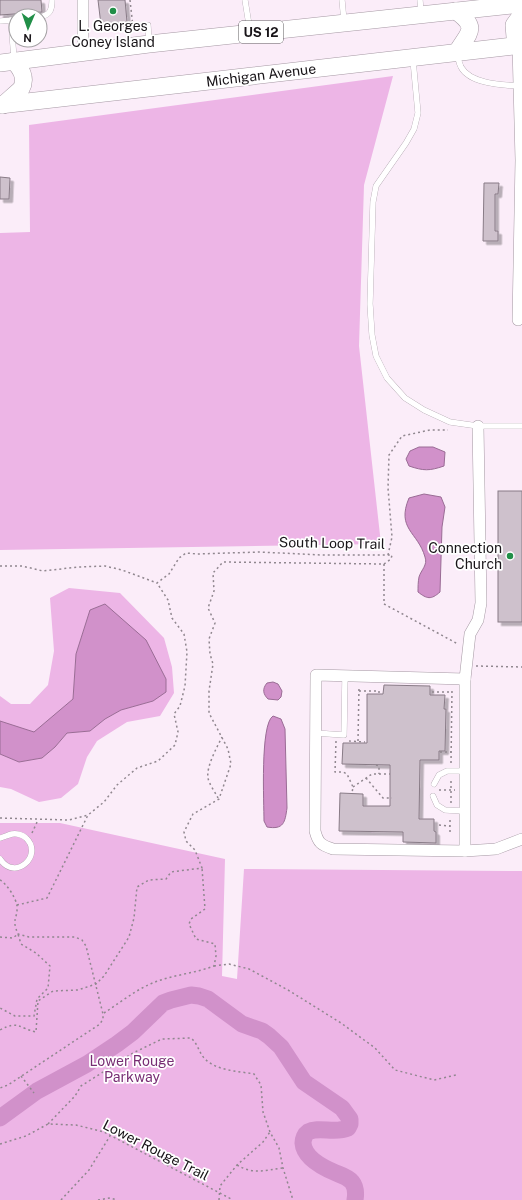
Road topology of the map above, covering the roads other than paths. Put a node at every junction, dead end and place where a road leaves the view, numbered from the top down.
1 (52, 0) edge
2 (83, 0) edge
3 (245, 0) edge
4 (342, 0) edge
5 (522, 4) edge
6 (421, 8) edge
7 (456, 11) junction
8 (48, 13) edge
9 (522, 14) edge
10 (345, 23) junction
11 (148, 25) dead end
12 (250, 33) junction
13 (149, 44) junction
14 (520, 46) edge
15 (9, 48) edge
16 (83, 52) junction
17 (457, 52) junction
18 (413, 57) junction
19 (7, 62) edge
20 (521, 86) edge
21 (2, 105) edge
22 (518, 320) dead end
23 (478, 426) junction
24 (522, 426) edge
25 (345, 676) junction
26 (465, 679) junction
27 (315, 733) junction
28 (465, 771) junction
29 (434, 784) dead end
30 (433, 796) dead end
31 (465, 811) junction
32 (0, 838) edge
33 (522, 839) edge
34 (465, 851) junction
35 (0, 859) edge

1 - 8 lane
2 - 16 street
3 - 12 lane
4 - 10 lane
5 - 7 main road, US 12
6 - 7 main road, US 12
6 - 10 main road, US 12
7 - 17 main road
9 - 14 main road
10 - 12 main road, US 12
11 - 13 lane
12 - 13 main road, US 12
13 - 16 main road, US 12
14 - 17 main road, Michigan Avenue
14 - 20 street
15 - 19 lane
16 - 19 main road, US 12
17 - 18 main road, Michigan Avenue
17 - 20 lane
18 - 21 main road, Michigan Avenue
18 - 23 lane
19 - 21 main road
20 - 22 street
23 - 24 lane
23 - 26 street
25 - 26 street
25 - 27 street
25 - 27 lane
26 - 28 street
27 - 34 street
28 - 29 lane
28 - 31 street
30 - 31 lane
31 - 34 street
32 - 35 lane
33 - 34 street

